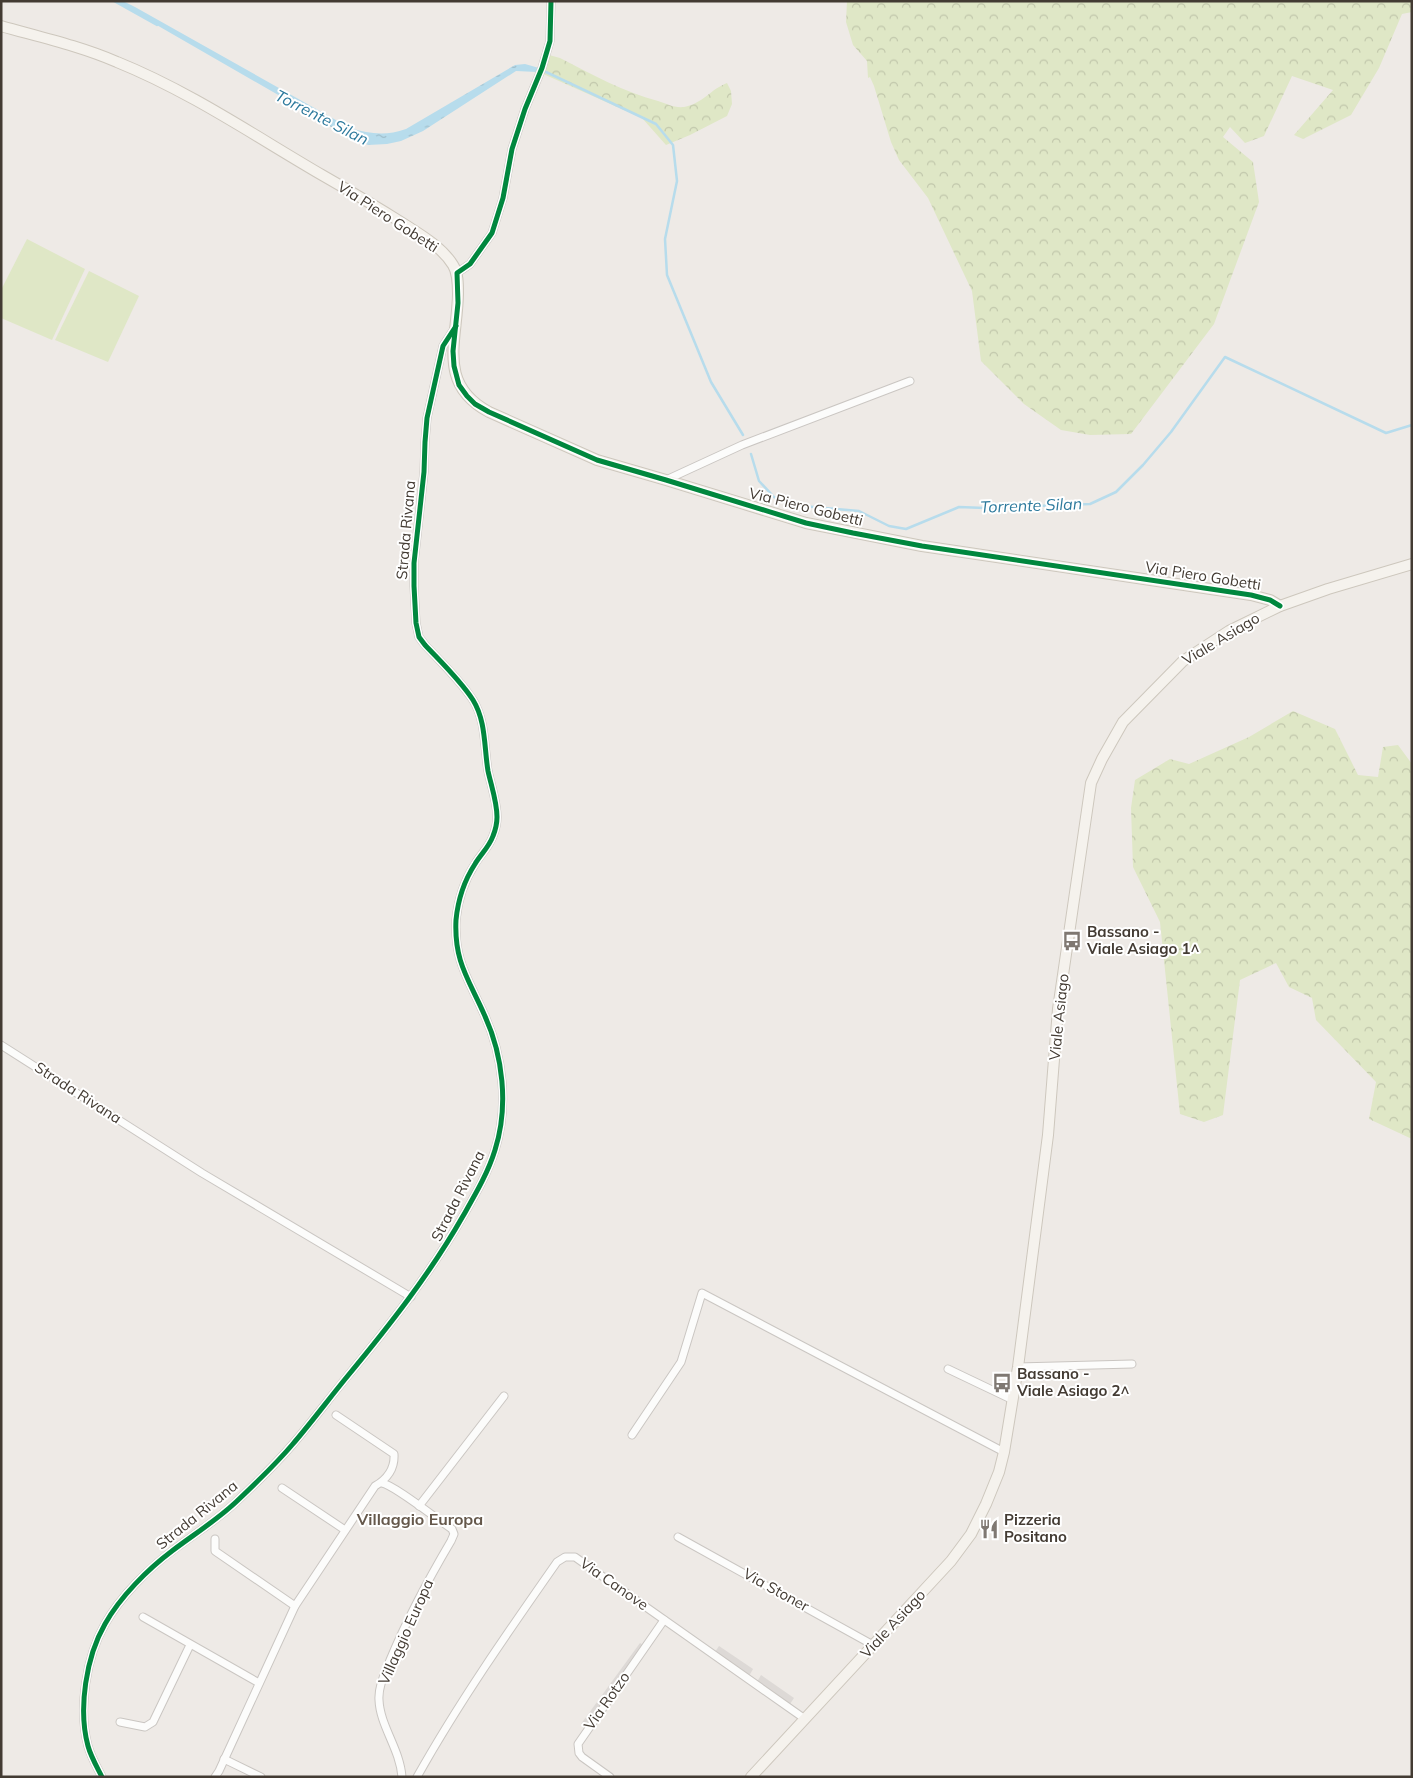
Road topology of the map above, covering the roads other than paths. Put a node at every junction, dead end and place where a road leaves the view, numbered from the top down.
1 (551, 1) edge
2 (1, 26) edge
3 (456, 273) junction
4 (456, 326) junction
5 (910, 381) dead end
6 (666, 480) junction
7 (1412, 564) edge
8 (1280, 606) junction
9 (1, 1045) edge
10 (411, 1297) junction
11 (1132, 1364) dead end
12 (1018, 1367) junction
13 (948, 1369) dead end
14 (504, 1396) dead end
15 (1013, 1400) junction
16 (336, 1415) dead end
17 (632, 1435) dead end
18 (1004, 1452) junction
19 (382, 1483) junction
20 (282, 1488) dead end
21 (419, 1506) junction
22 (345, 1530) junction
23 (678, 1537) dead end
24 (215, 1539) dead end
25 (295, 1606) junction
26 (144, 1617) dead end
27 (664, 1620) junction
28 (190, 1644) junction
29 (873, 1645) junction
30 (259, 1683) junction
31 (805, 1719) junction
32 (120, 1722) dead end
33 (224, 1759) junction
34 (102, 1777) edge
35 (214, 1777) edge
36 (260, 1777) edge
37 (402, 1777) edge
38 (417, 1777) edge
39 (610, 1777) edge
40 (751, 1777) edge

1 - 3 street
2 - 3 main road, Via Piero Gobetti
3 - 4 main road, Via Piero Gobetti
4 - 6 main road, Via Piero Gobetti
4 - 10 street, Strada Rivana
5 - 6 street
6 - 8 main road, Via Piero Gobetti
7 - 8 main road, Viale Asiago
8 - 12 main road, Viale Asiago
9 - 10 street, Strada Rivana
10 - 34 street, Strada Rivana
11 - 12 street
12 - 15 main road, Viale Asiago
13 - 15 street
14 - 21 street
15 - 18 main road, Viale Asiago
16 - 19 street
17 - 18 street
18 - 29 main road, Viale Asiago
19 - 21 street, Villaggio Europa
19 - 22 street
20 - 22 street
21 - 37 street, Villaggio Europa
22 - 25 street
23 - 29 street, Via Stoner
24 - 25 street
25 - 30 street
26 - 28 street
27 - 31 street, Via Canove
27 - 38 street, Via Canove
27 - 39 street, Via Rotzo
28 - 30 street
28 - 32 street
29 - 31 main road, Viale Asiago
30 - 33 street
31 - 40 main road, Viale Asiago
33 - 35 street
33 - 36 street

